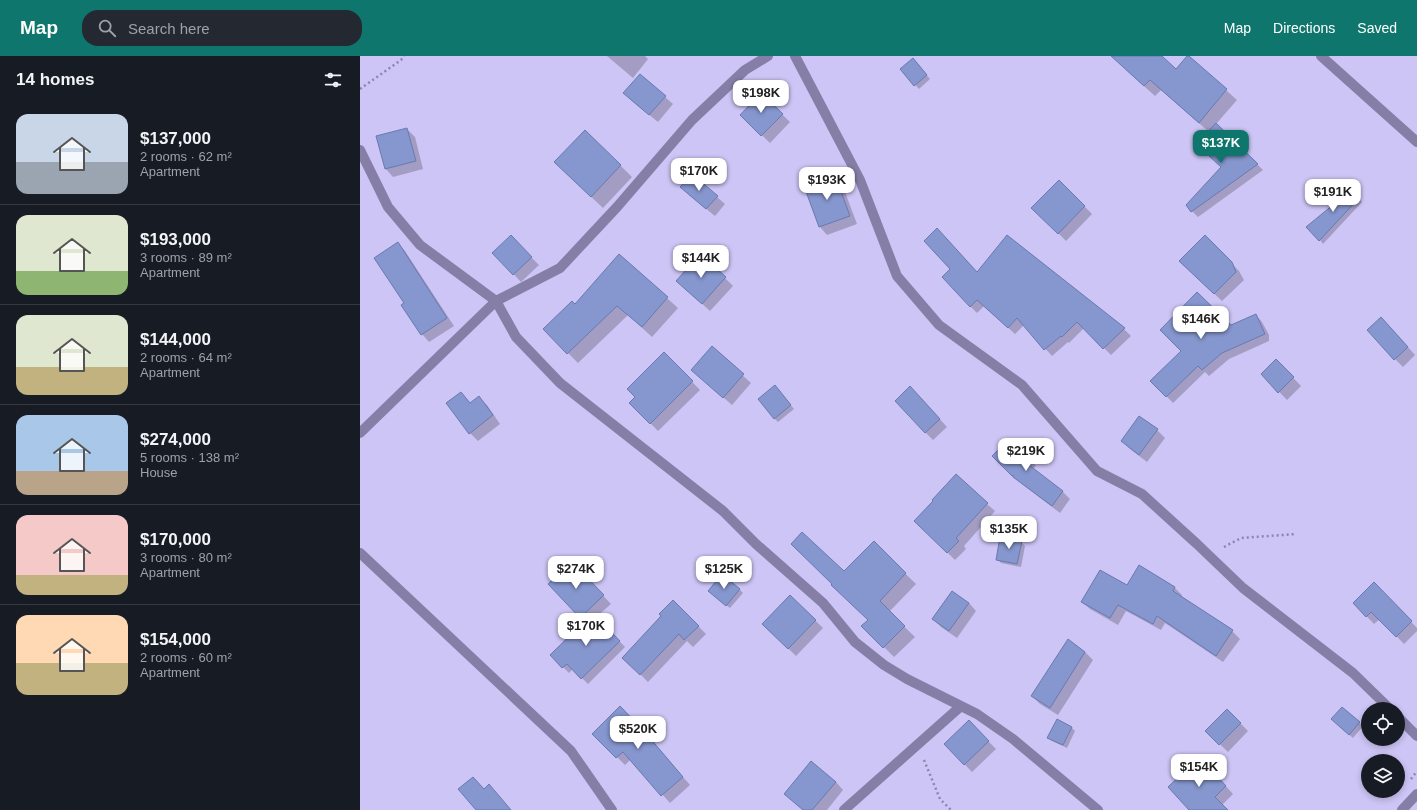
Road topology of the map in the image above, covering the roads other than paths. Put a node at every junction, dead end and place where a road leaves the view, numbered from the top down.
1 (768, 56) edge
2 (795, 56) edge
3 (1321, 56) edge
4 (1417, 142) edge
5 (360, 150) edge
6 (496, 301) junction
7 (360, 434) edge
8 (360, 553) edge
9 (1383, 702) edge
10 (961, 706) junction
11 (1405, 724) edge
12 (1417, 736) edge
13 (1417, 794) edge
14 (612, 810) edge
15 (844, 810) edge
16 (1098, 810) edge
17 (1402, 810) edge

1 - 6 street
2 - 9 street
3 - 4 street
5 - 6 street
6 - 7 street
6 - 10 street
8 - 14 street
10 - 15 street
10 - 16 street
11 - 12 street
13 - 17 street

